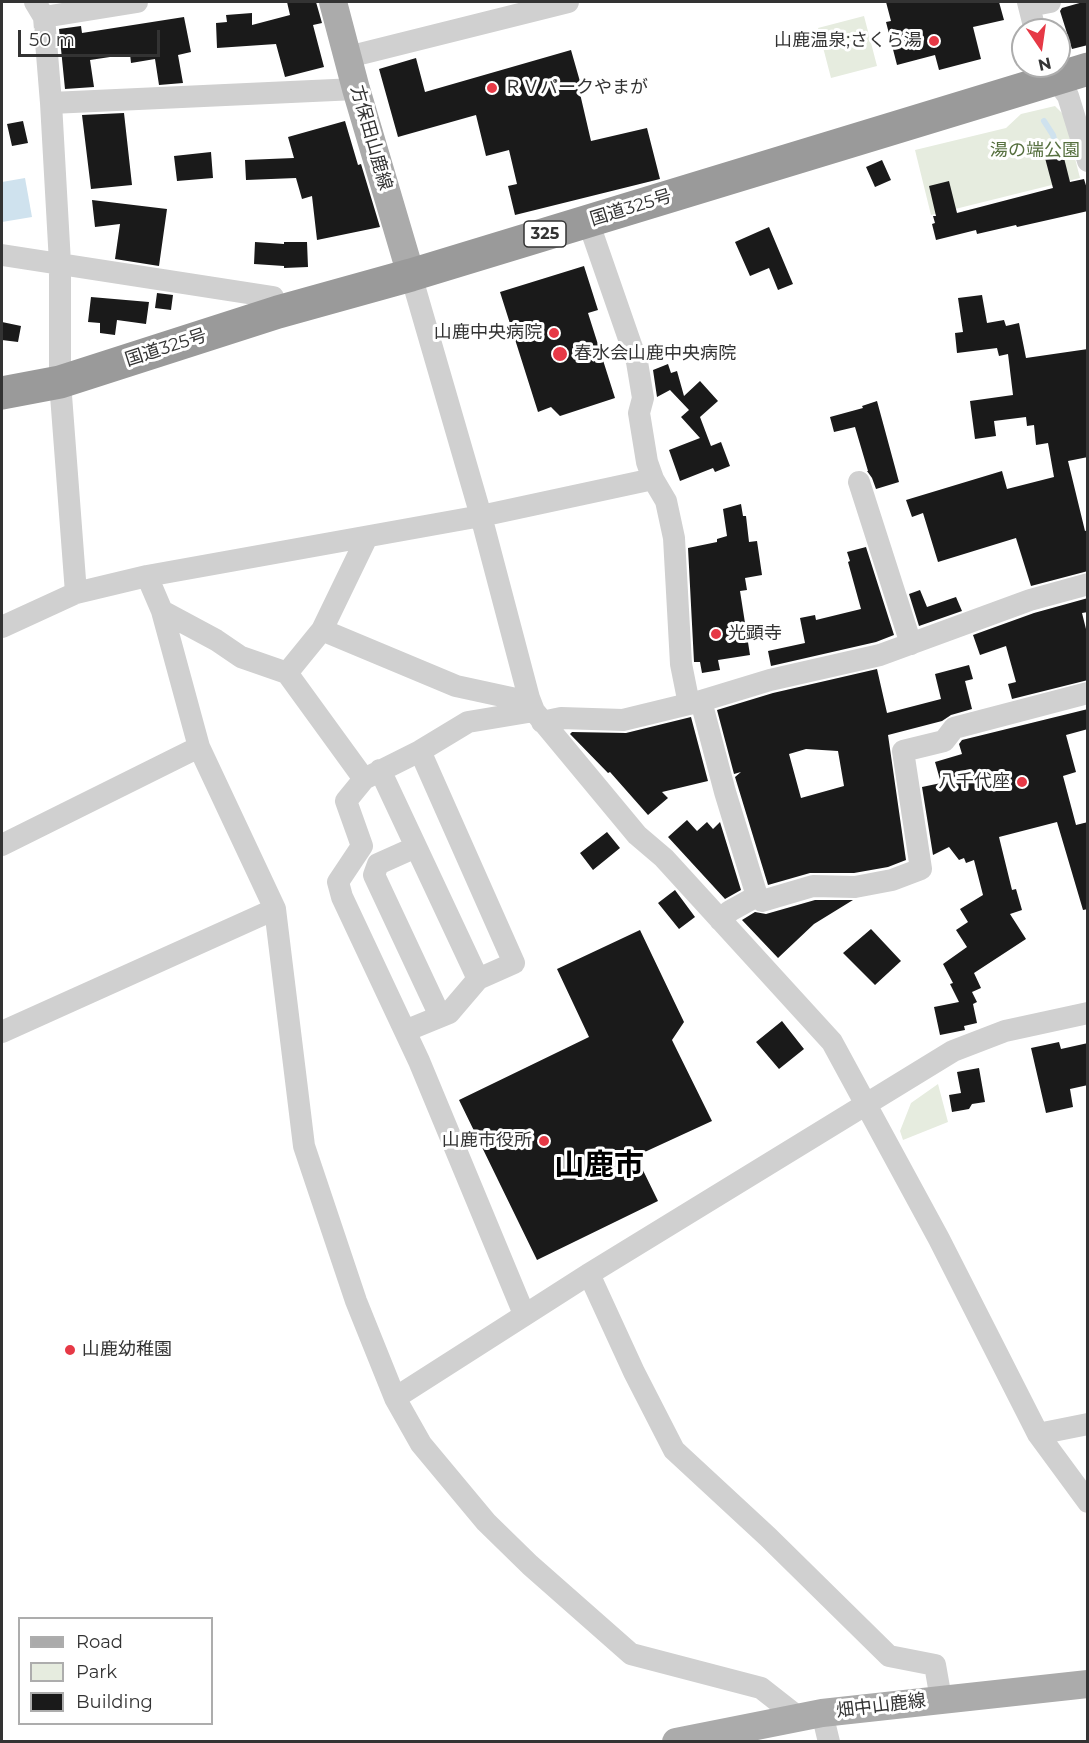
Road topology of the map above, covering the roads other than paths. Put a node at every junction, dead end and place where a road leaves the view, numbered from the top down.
1 (137, 2) edge
2 (333, 2) edge
3 (568, 2) edge
4 (1036, 3) edge
5 (39, 9) edge
6 (1035, 18) edge
7 (348, 57) junction
8 (1088, 69) edge
9 (1071, 71) edge
10 (1035, 78) edge
11 (1055, 78) edge
12 (356, 89) junction
13 (51, 103) junction
14 (1088, 160) edge
15 (588, 221) junction
16 (2, 255) edge
17 (60, 263) junction
18 (411, 275) junction
19 (278, 312) junction
20 (60, 382) junction
21 (2, 393) edge
22 (653, 479) junction
23 (859, 482) dead end
24 (481, 516) junction
25 (367, 537) junction
26 (147, 576) junction
27 (1088, 584) edge
28 (76, 593) junction
29 (162, 611) junction
30 (2, 627) edge
31 (322, 630) junction
32 (911, 644) junction
33 (287, 673) junction
34 (1088, 693) edge
35 (695, 703) junction
36 (535, 710) junction
37 (199, 747) junction
38 (420, 751) junction
39 (372, 775) junction
40 (2, 845) edge
41 (416, 847) junction
42 (757, 896) junction
43 (274, 909) junction
44 (720, 920) junction
45 (478, 979) junction
46 (1088, 1013) edge
47 (440, 1016) junction
48 (405, 1031) junction
49 (2, 1032) edge
50 (866, 1105) junction
51 (589, 1274) junction
52 (525, 1314) junction
53 (395, 1398) junction
54 (1088, 1424) edge
55 (1038, 1434) junction
56 (1088, 1502) edge
57 (1088, 1684) edge
58 (941, 1700) junction
59 (810, 1715) junction
60 (676, 1742) edge
61 (829, 1742) edge

1 - 5 street
2 - 7 main road, 方保田山鹿線
3 - 7 street
4 - 6 street
5 - 13 street
7 - 12 main road, 方保田山鹿線
8 - 9 highway, 国道325号 / 325
10 - 15 highway, 国道325号 / 325
11 - 14 street
12 - 13 street
12 - 18 main road, 方保田山鹿線
13 - 17 street
15 - 18 highway, 国道325号 / 325
15 - 22 street
16 - 17 street
17 - 19 street
17 - 20 street
18 - 19 highway, 国道325号 / 325
18 - 24 street
19 - 20 highway, 国道325号 / 325
20 - 21 highway, 国道325号 / 325
20 - 28 street
22 - 24 street
22 - 35 street
23 - 32 street
24 - 25 street
24 - 36 street
25 - 26 street
25 - 31 street
26 - 28 street
26 - 29 street
27 - 32 street
28 - 30 street
29 - 33 street
29 - 37 street
31 - 33 street
31 - 36 street
32 - 35 street
33 - 39 street
34 - 42 street
35 - 36 street
35 - 42 street
36 - 38 street
36 - 44 street
37 - 40 street
37 - 43 street
38 - 39 street
38 - 45 street
39 - 41 street
39 - 48 street
41 - 45 street
41 - 47 street
42 - 44 street
43 - 49 street
43 - 53 street
44 - 50 street
45 - 47 street
46 - 50 street
47 - 48 street
48 - 52 street
50 - 51 street
50 - 55 street
51 - 52 street
51 - 58 street
52 - 53 street
53 - 59 street
54 - 55 street
55 - 56 street
57 - 58 main road, 畑中山鹿線
58 - 59 main road, 畑中山鹿線
59 - 60 main road, 畑中山鹿線
59 - 61 street

